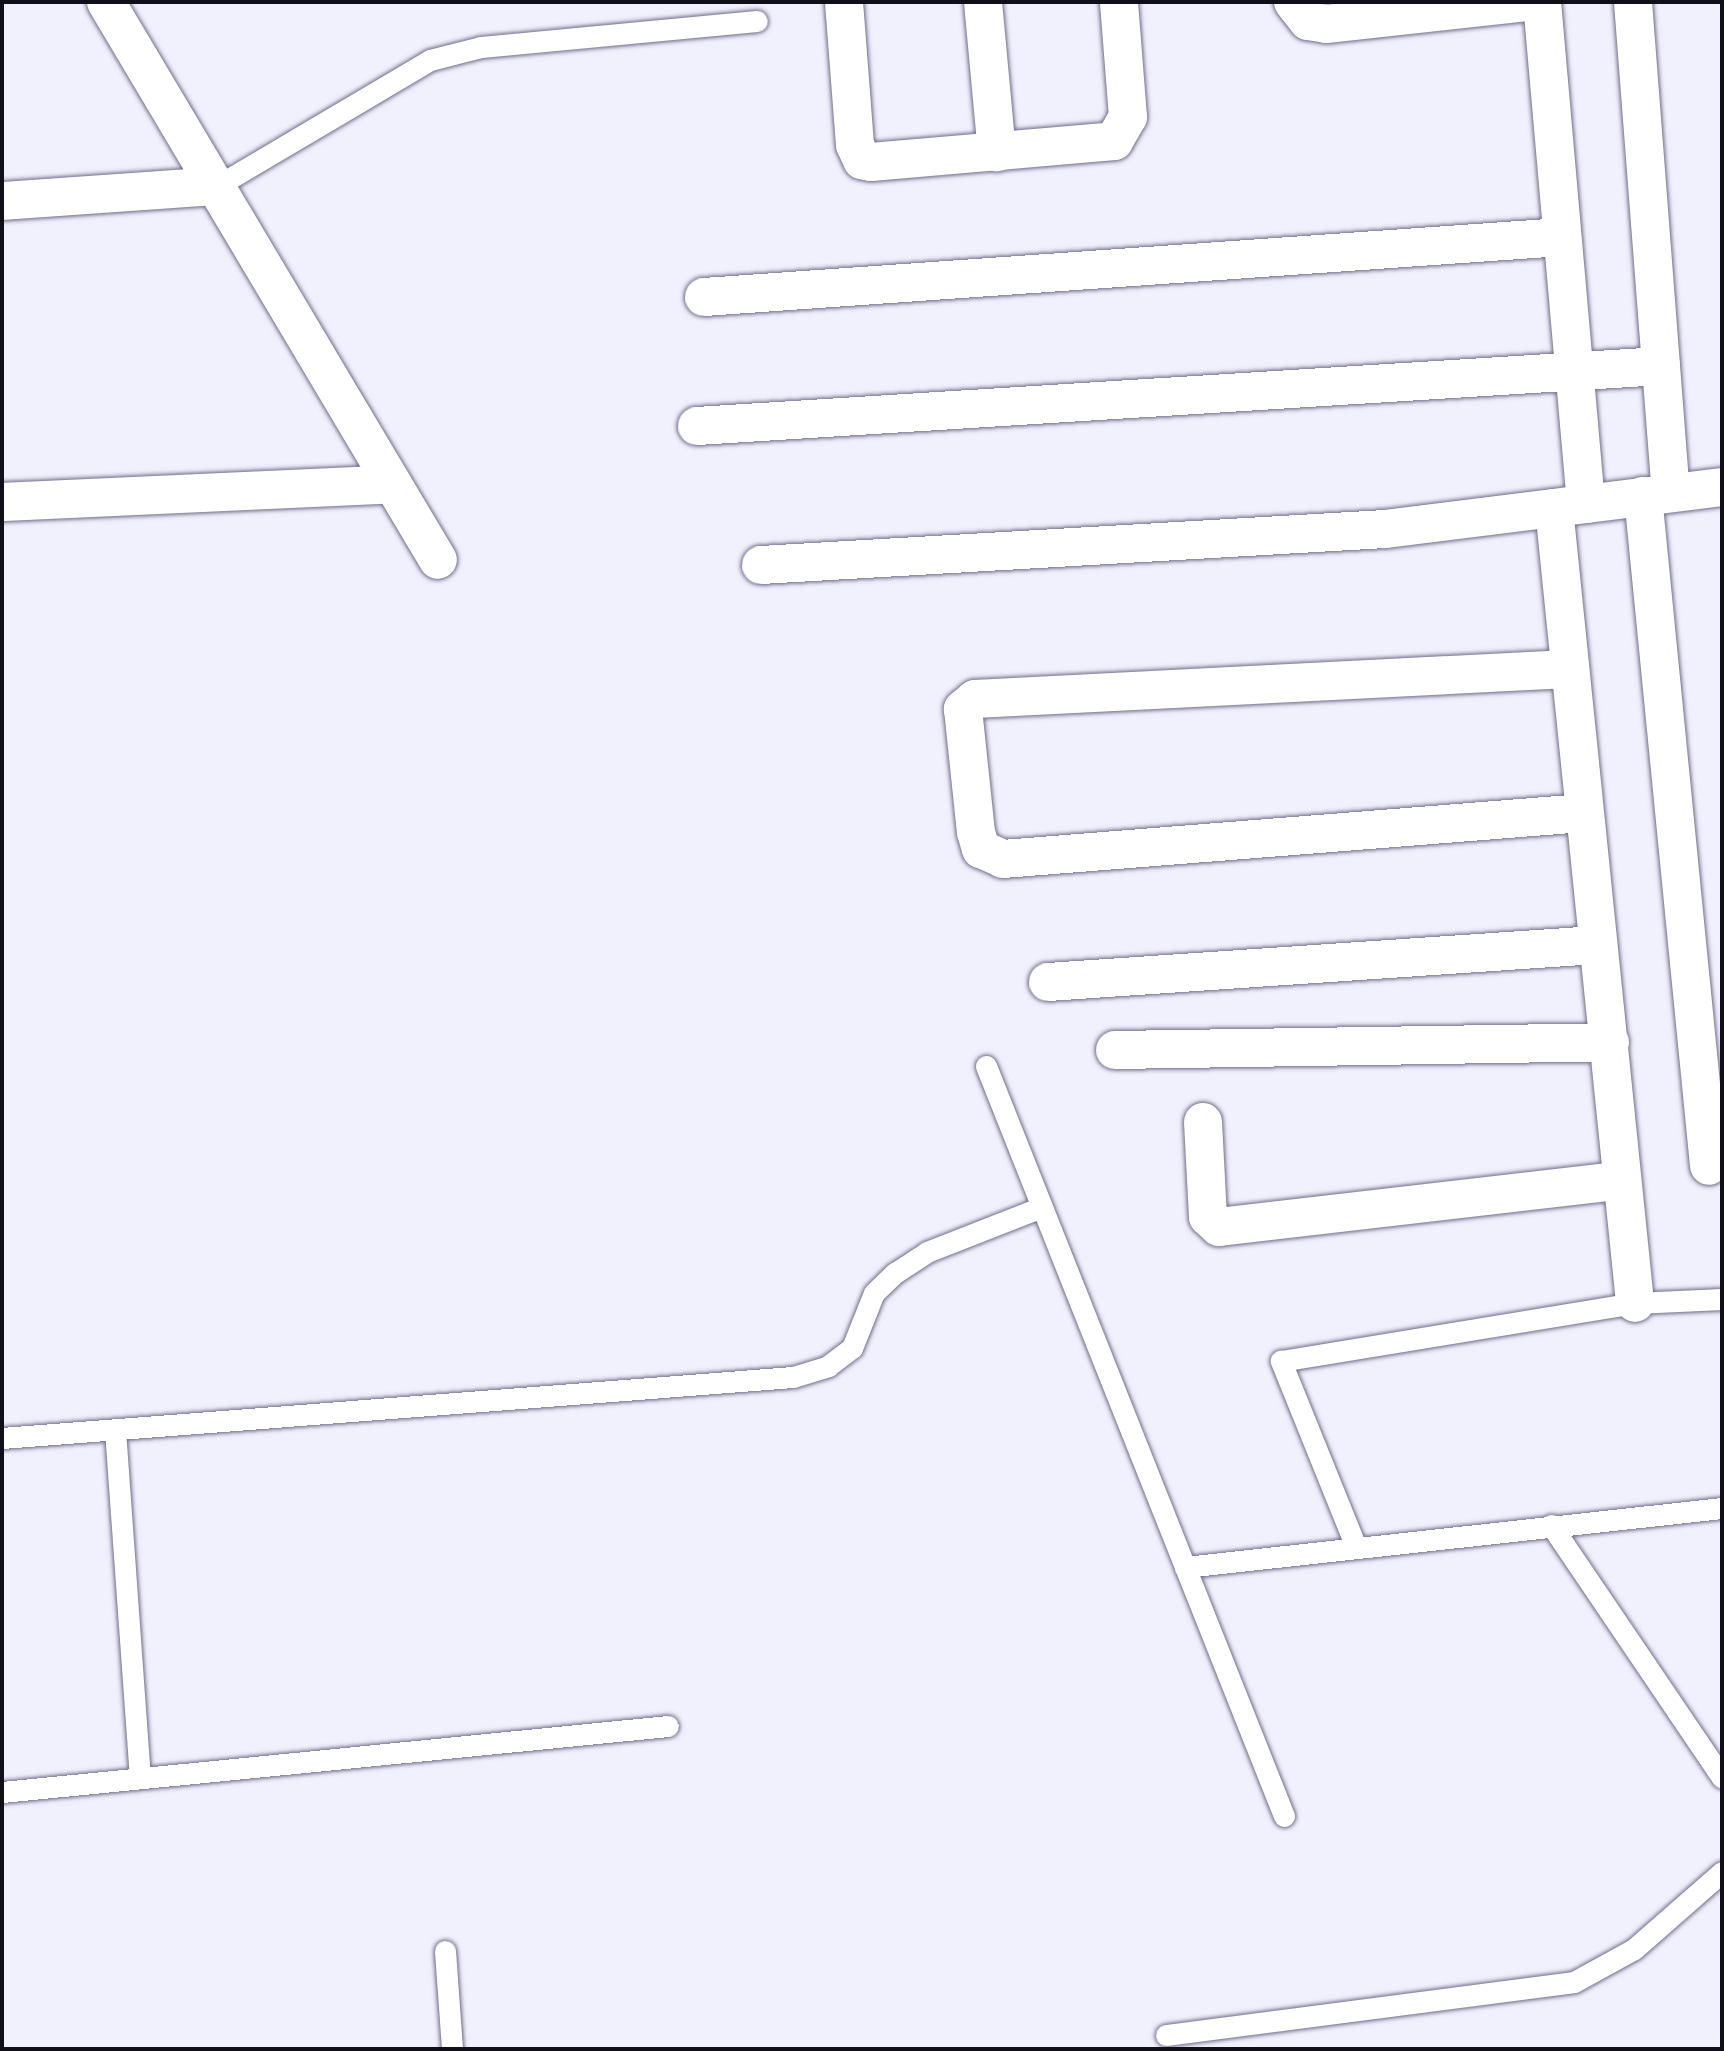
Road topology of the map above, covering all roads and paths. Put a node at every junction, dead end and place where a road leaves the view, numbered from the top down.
1 (106, 2) edge
2 (844, 2) edge
3 (984, 2) edge
4 (1119, 2) edge
5 (1293, 2) edge
6 (1527, 2) edge
7 (1542, 2) edge
8 (1633, 2) edge
9 (1467, 5) edge
10 (757, 21) dead end
11 (998, 152) junction
12 (217, 186) junction
13 (2, 201) edge
14 (1561, 237) junction
15 (704, 298) dead end
16 (1661, 366) junction
17 (1574, 372) junction
18 (697, 426) dead end
19 (393, 484) junction
20 (1722, 487) edge
21 (1657, 494) junction
22 (2, 502) edge
23 (1570, 506) junction
24 (438, 560) dead end
25 (761, 565) dead end
26 (1568, 668) junction
27 (1583, 813) junction
28 (1595, 945) junction
29 (1048, 982) dead end
30 (1610, 1042) junction
31 (1115, 1050) dead end
32 (986, 1066) dead end
33 (1203, 1122) dead end
34 (1709, 1166) dead end
35 (1618, 1181) junction
36 (1042, 1208) junction
37 (1722, 1299) edge
38 (1635, 1304) junction
39 (116, 1430) junction
40 (2, 1438) edge
41 (1722, 1508) edge
42 (1551, 1525) junction
43 (1356, 1547) junction
44 (1185, 1567) junction
45 (668, 1726) dead end
46 (140, 1778) junction
47 (1722, 1778) edge
48 (2, 1792) edge
49 (1284, 1816) dead end
50 (1722, 1872) edge
51 (444, 1951) dead end
52 (1166, 2035) dead end
53 (452, 2049) edge

1 - 12 street
2 - 11 street
3 - 11 street
4 - 11 street
5 - 9 street
6 - 9 street
7 - 14 street
8 - 16 street
10 - 12 lane
12 - 13 street
12 - 19 street
14 - 15 street
14 - 17 street
16 - 17 street
16 - 21 street
17 - 18 street
17 - 23 street
19 - 22 street
19 - 24 street
20 - 21 street
21 - 23 street
21 - 34 street
23 - 25 street
23 - 26 street
26 - 27 street
26 - 27 street
27 - 28 street
28 - 29 street
28 - 30 street
30 - 31 street
30 - 35 street
32 - 36 lane
33 - 35 street
35 - 38 street
36 - 39 lane
36 - 44 lane
37 - 38 lane
38 - 43 lane
39 - 40 lane
39 - 46 lane
41 - 42 lane
42 - 43 lane
42 - 47 lane
43 - 44 lane
44 - 49 lane
45 - 46 lane
46 - 48 lane
50 - 52 lane
51 - 53 lane

